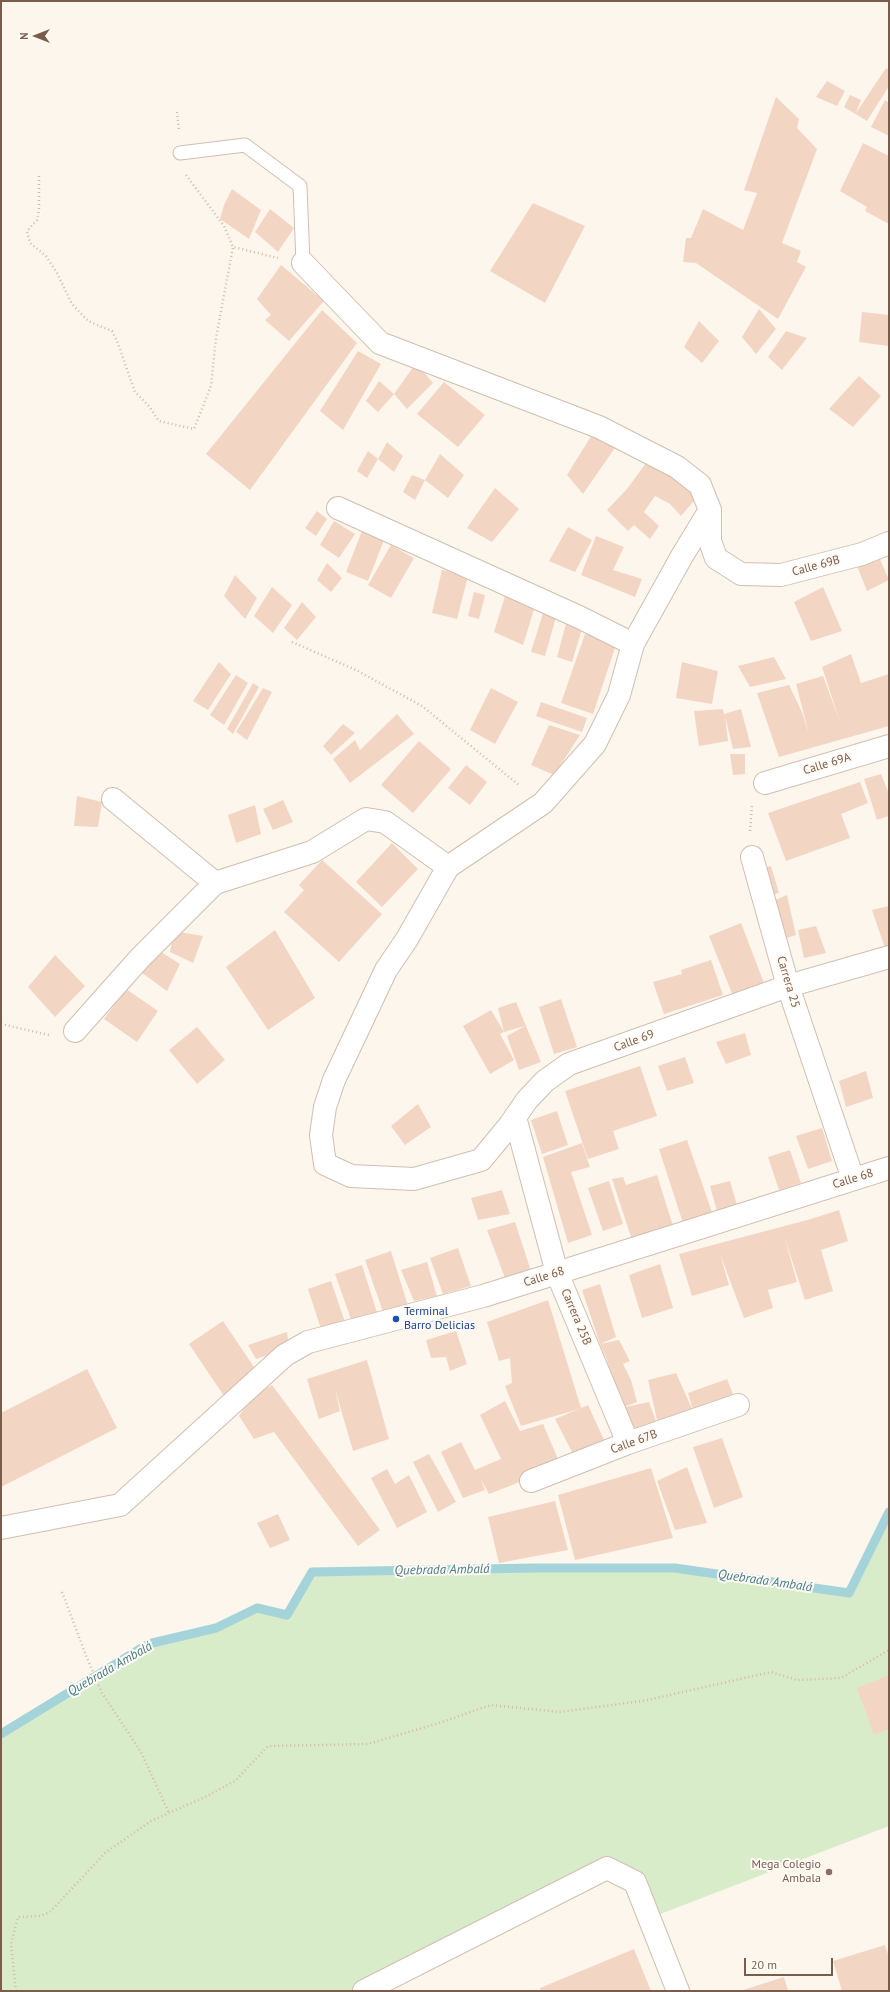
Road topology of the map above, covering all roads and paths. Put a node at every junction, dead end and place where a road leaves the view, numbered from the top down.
1 (177, 112) dead end
2 (180, 153) junction
3 (39, 176) dead end
4 (233, 248) junction
5 (303, 263) junction
6 (338, 508) dead end
7 (710, 510) junction
8 (889, 543) edge
9 (292, 642) dead end
10 (633, 644) junction
11 (889, 746) edge
12 (765, 783) joint
13 (113, 799) dead end
14 (543, 803) junction
15 (752, 857) joint
16 (448, 867) junction
17 (215, 883) junction
18 (889, 957) edge
19 (788, 986) junction
20 (1, 1024) edge
21 (75, 1031) joint
22 (515, 1117) junction
23 (889, 1168) edge
24 (853, 1179) junction
25 (558, 1274) junction
26 (738, 1405) dead end
27 (628, 1443) junction
28 (531, 1481) dead end
29 (1, 1528) edge
30 (62, 1592) dead end
31 (889, 1650) edge
32 (169, 1813) junction
33 (16, 1991) edge
34 (364, 1991) edge
35 (678, 1991) edge

1 - 2 path
2 - 4 path
2 - 5 lane
3 - 4 path
4 - 5 path
5 - 7 street
6 - 10 street
7 - 8 street, Calle 69B
7 - 10 street
9 - 14 path
10 - 14 street
11 - 12 street, Calle 69A
12 - 15 path
13 - 17 street
14 - 16 street
15 - 19 street, Carrera 25
16 - 17 street
16 - 22 street, Calle 69
17 - 21 street
18 - 19 street, Calle 69
19 - 22 street, Calle 69
19 - 24 street, Carrera 25
20 - 21 path
22 - 25 street, Carrera 25B
23 - 24 street, Calle 68
24 - 25 street, Calle 68
25 - 27 street, Carrera 25B
25 - 29 street, Calle 68
26 - 27 street, Calle 67B
27 - 28 street, Calle 67B
30 - 32 path
31 - 32 path
32 - 33 path
34 - 35 street

